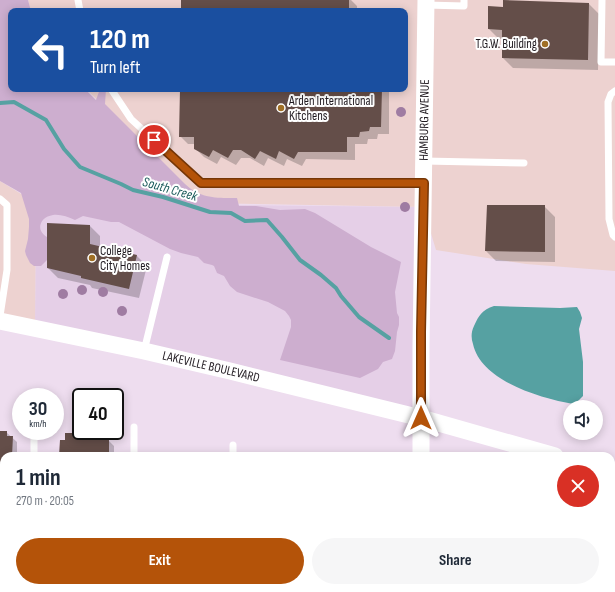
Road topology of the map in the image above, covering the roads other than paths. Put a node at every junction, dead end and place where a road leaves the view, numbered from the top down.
1 (464, 0) edge
2 (602, 0) edge
3 (426, 3) edge
4 (615, 62) edge
5 (615, 91) edge
6 (114, 92) edge
7 (424, 161) junction
8 (524, 163) dead end
9 (424, 183) junction
10 (0, 199) edge
11 (615, 237) edge
12 (167, 257) dead end
13 (0, 316) edge
14 (0, 321) edge
15 (144, 351) junction
16 (421, 418) junction
17 (134, 428) dead end
18 (34, 440) edge
19 (233, 445) dead end
20 (34, 452) edge
21 (134, 452) edge
22 (233, 452) edge
23 (421, 452) edge
24 (541, 452) edge

1 - 3 lane
2 - 4 lane
3 - 7 street, HAMBURG AVENUE
5 - 11 lane
6 - 9 lane
7 - 8 lane
7 - 9 street, HAMBURG AVENUE
9 - 16 street, HAMBURG AVENUE
10 - 13 lane
12 - 15 lane
14 - 15 street, LAKEVILLE BOULEVARD
15 - 16 street, LAKEVILLE BOULEVARD
16 - 23 street, HAMBURG AVENUE
16 - 24 street, LAKEVILLE BOULEVARD
17 - 21 lane
18 - 20 lane
19 - 22 lane

